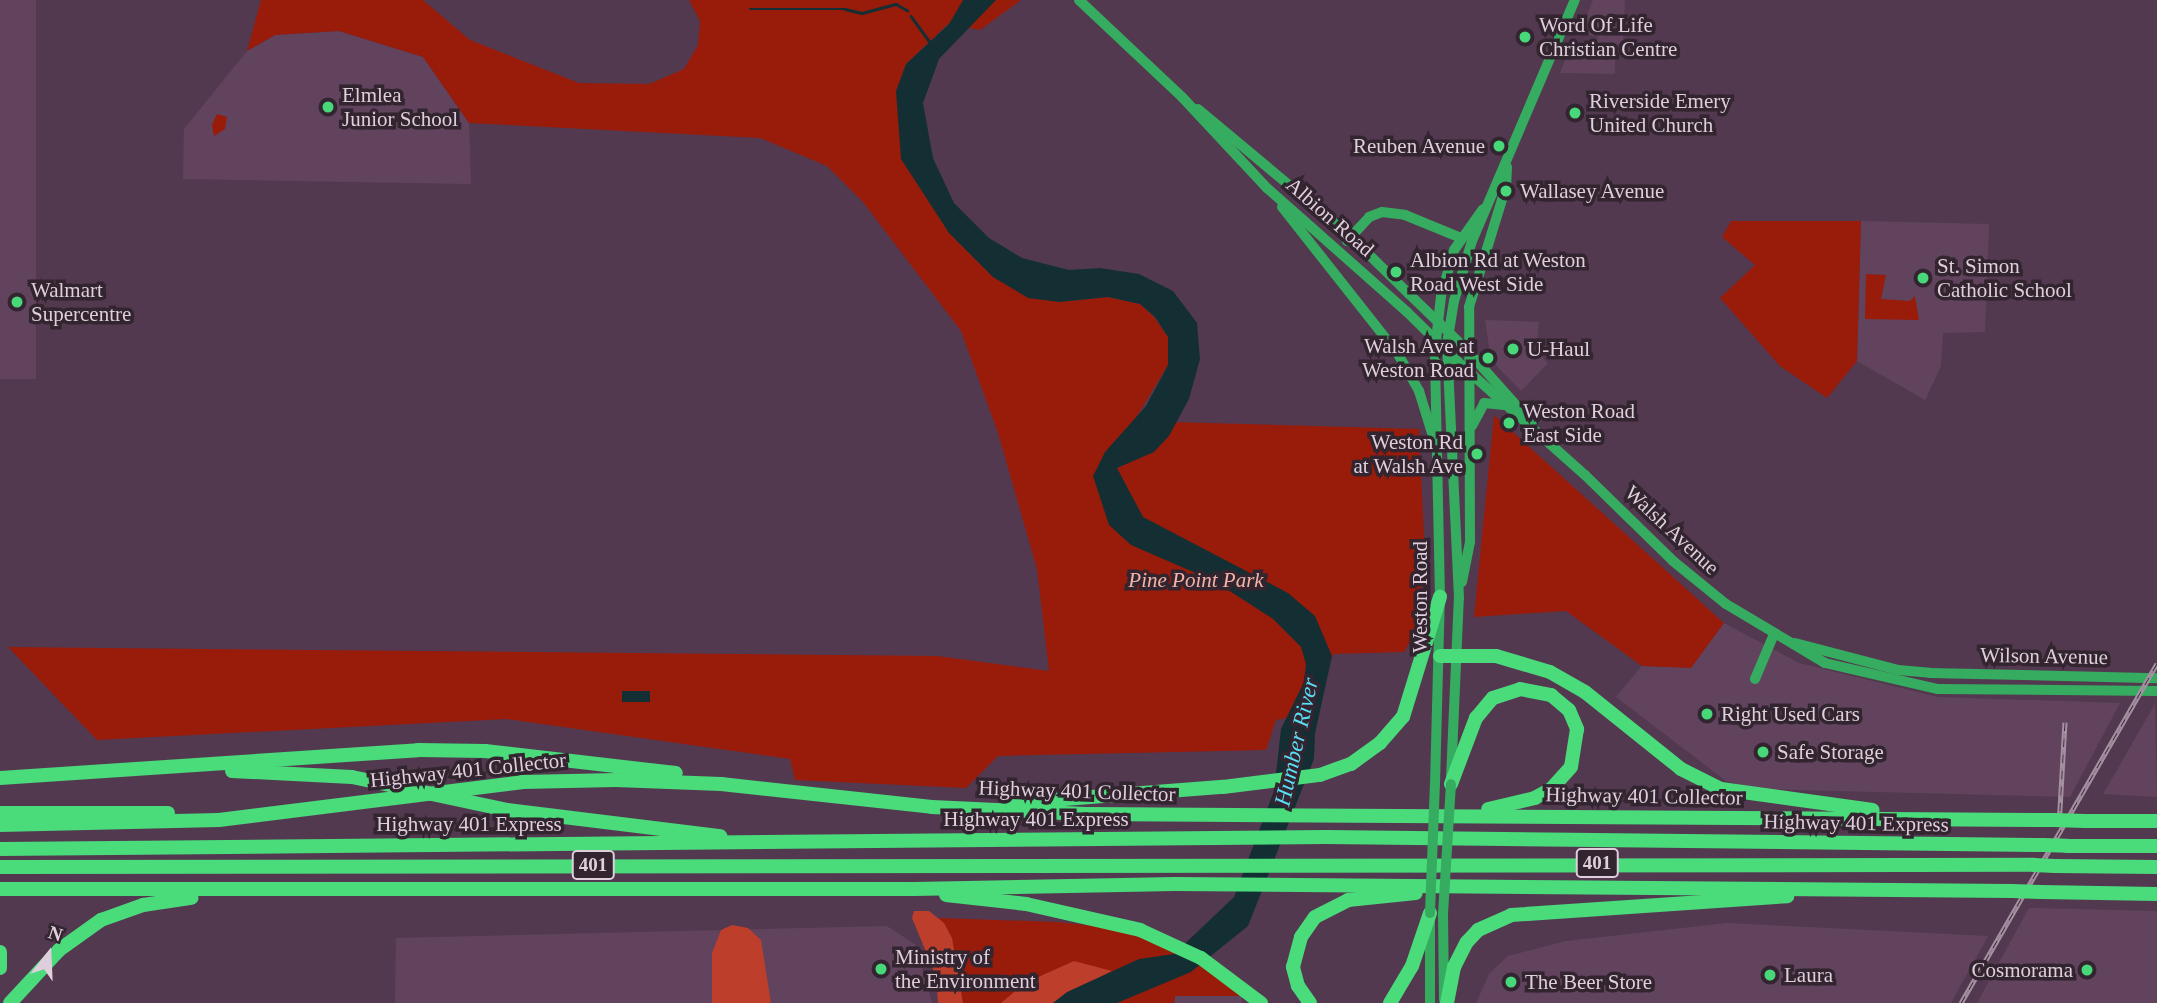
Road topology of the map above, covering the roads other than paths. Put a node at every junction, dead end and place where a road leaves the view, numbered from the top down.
1 (1079, 0) edge
2 (1575, 0) edge
3 (1182, 97) junction
4 (1507, 162) junction
5 (1267, 188) junction
6 (1487, 204) junction
7 (1350, 237) junction
8 (1461, 238) junction
9 (1340, 248) junction
10 (1463, 347) junction
11 (1463, 365) junction
12 (1504, 405) junction
13 (1542, 437) junction
14 (1469, 439) junction
15 (1439, 479) junction
16 (1440, 597) junction
17 (1459, 598) junction
18 (1774, 634) junction
19 (1786, 640) junction
20 (1455, 655) junction
21 (1440, 656) junction
22 (1930, 673) joint
23 (2157, 678) edge
24 (1755, 679) dead end
25 (1938, 690) joint
26 (2157, 691) edge
27 (42, 777) junction
28 (0, 778) edge
29 (114, 780) junction
30 (704, 783) junction
31 (1451, 784) junction
32 (0, 788) edge
33 (932, 807) junction
34 (302, 810) junction
35 (0, 813) edge
36 (1427, 815) junction
37 (1958, 819) junction
38 (2157, 821) edge
39 (0, 825) edge
40 (742, 840) junction
41 (2157, 846) edge
42 (0, 849) edge
43 (0, 867) edge
44 (2157, 867) edge
45 (1453, 887) junction
46 (0, 889) edge
47 (914, 889) junction
48 (1856, 889) junction
49 (290, 890) junction
50 (2157, 894) edge
51 (1436, 913) junction
52 (0, 952) edge
53 (0, 968) edge
54 (10, 1003) edge
55 (1261, 1003) edge
56 (1310, 1003) edge
57 (1390, 1003) edge
58 (1430, 1003) edge
59 (1446, 1003) edge

1 - 3 main road, Albion Road
2 - 4 main road, Weston Road
3 - 5 main road, Albion Road
3 - 7 main road, Albion Road
4 - 6 main road, Weston Road
4 - 10 main road
5 - 9 main road, Albion Road
5 - 15 main road
6 - 8 main road, Weston Road
6 - 17 main road, Weston Road
7 - 8 main road
7 - 9 main road
7 - 10 main road, Albion Road, bridge
8 - 15 main road, Weston Road
9 - 11 main road, Albion Road, bridge
10 - 11 main road
10 - 13 main road, Walsh Avenue
11 - 12 main road, Walsh Avenue
11 - 14 main road
12 - 13 main road, Walsh Avenue
12 - 14 main road
13 - 18 main road, Walsh Avenue
14 - 17 main road
15 - 16 main road, Weston Road
16 - 21 main road, Weston Road
16 - 33 highway
17 - 20 main road, Weston Road
18 - 19 main road, Walsh Avenue
18 - 24 main road
19 - 22 main road, Walsh Avenue
19 - 25 main road, Walsh Avenue
20 - 21 highway
20 - 31 main road, Weston Road
20 - 37 highway
21 - 51 main road, Weston Road, bridge
22 - 23 main road, Wilson Avenue
25 - 26 main road, Wilson Avenue
27 - 28 highway
27 - 29 highway
27 - 30 highway
29 - 32 highway
29 - 40 highway, bridge
30 - 33 highway, Highway 401 Collector / 401
30 - 34 highway, Highway 401 Collector / 401
31 - 36 highway
31 - 51 main road, Weston Road, bridge
33 - 36 highway, Highway 401 Collector / 401
34 - 35 highway
34 - 39 highway, Highway 401 Collector / 401
36 - 37 highway, Highway 401 Collector / 401
37 - 38 highway, Highway 401 Collector / 401, bridge
40 - 41 highway, Highway 401 Express / 401, bridge
40 - 42 highway, Highway 401 Express / 401
43 - 44 highway, Highway 401 Express / 401, bridge
45 - 47 highway, 401
45 - 48 highway, 401
45 - 56 highway
46 - 49 highway, 401
47 - 49 highway, 401
47 - 55 highway
48 - 50 highway, 401, bridge
48 - 59 highway
49 - 54 highway
51 - 57 highway
51 - 58 main road, Weston Road
51 - 59 main road, Weston Road
52 - 53 highway

